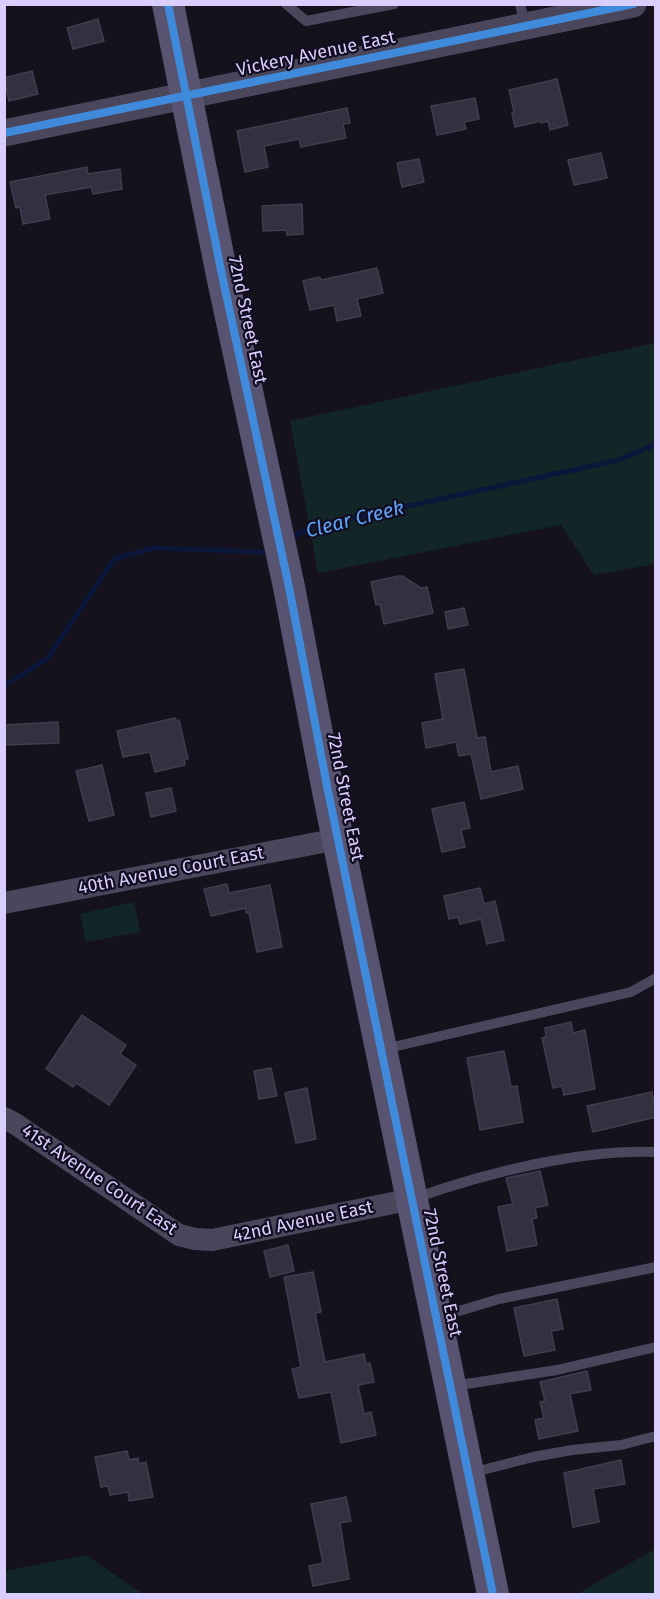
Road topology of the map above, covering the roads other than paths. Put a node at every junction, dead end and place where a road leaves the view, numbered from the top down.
1 (168, 4) edge
2 (286, 4) edge
3 (394, 4) edge
4 (633, 4) edge
5 (523, 15) edge
6 (186, 96) junction
7 (4, 133) edge
8 (338, 839) junction
9 (4, 903) edge
10 (656, 978) edge
11 (381, 1049) junction
12 (4, 1118) edge
13 (656, 1152) edge
14 (412, 1199) junction
15 (195, 1239) joint
16 (656, 1267) edge
17 (436, 1318) junction
18 (656, 1347) edge
19 (450, 1387) junction
20 (656, 1436) edge
21 (468, 1474) junction
22 (493, 1594) edge

1 - 6 main road, 72nd Street East
2 - 3 lane
4 - 5 street, Vickery Avenue East
5 - 6 street, Vickery Avenue East
6 - 7 street, Vickery Avenue East
6 - 8 main road, 72nd Street East
8 - 9 street, 40th Avenue Court East
8 - 11 main road, 72nd Street East
10 - 11 lane
11 - 14 main road, 72nd Street East
12 - 15 street, 41st Avenue Court East
13 - 14 lane
14 - 15 street, 42nd Avenue East
14 - 17 main road, 72nd Street East
16 - 17 lane
17 - 19 main road, 72nd Street East
18 - 19 lane
19 - 21 main road, 72nd Street East
20 - 21 lane
21 - 22 main road, 72nd Street East

